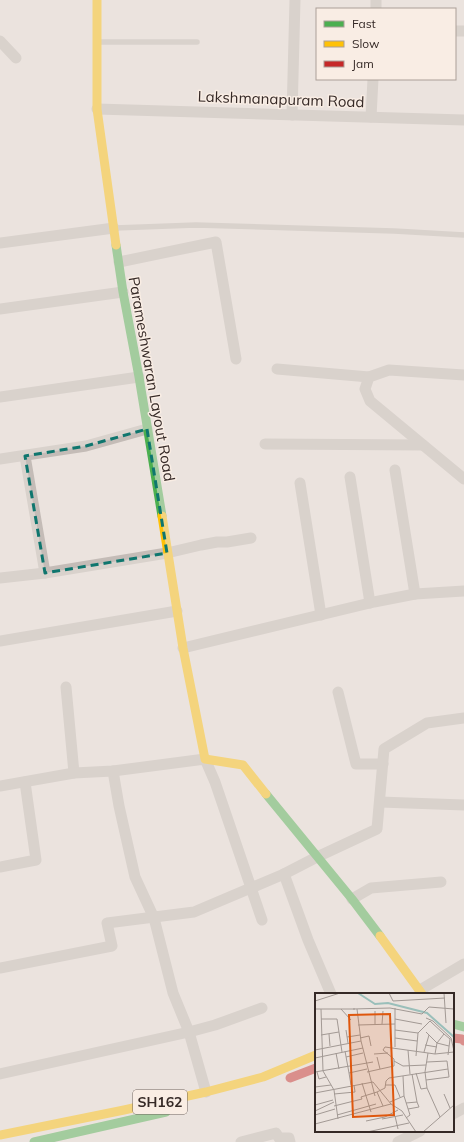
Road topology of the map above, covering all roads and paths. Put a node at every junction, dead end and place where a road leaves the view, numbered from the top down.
1 (97, 0) edge
2 (295, 0) edge
3 (0, 41) edge
4 (97, 42) junction
5 (197, 42) dead end
6 (16, 58) dead end
7 (373, 80) edge
8 (97, 109) junction
9 (292, 115) junction
10 (371, 117) junction
11 (464, 120) edge
12 (114, 228) junction
13 (464, 234) edge
14 (0, 243) edge
15 (119, 262) junction
16 (123, 292) junction
17 (0, 308) edge
18 (236, 359) dead end
19 (277, 369) dead end
20 (464, 375) edge
21 (139, 377) junction
22 (368, 377) junction
23 (0, 397) edge
24 (147, 429) junction
25 (265, 444) dead end
26 (423, 445) junction
27 (25, 456) junction
28 (0, 459) edge
29 (395, 470) dead end
30 (350, 477) dead end
31 (464, 479) edge
32 (300, 482) dead end
33 (251, 538) dead end
34 (167, 553) junction
35 (45, 572) junction
36 (0, 578) edge
37 (464, 591) edge
38 (415, 594) junction
39 (370, 603) junction
40 (177, 611) junction
41 (321, 615) junction
42 (0, 641) edge
43 (183, 648) junction
44 (66, 687) dead end
45 (338, 692) dead end
46 (464, 718) edge
47 (204, 759) junction
48 (383, 764) junction
49 (113, 771) junction
50 (74, 772) junction
51 (25, 782) junction
52 (0, 786) edge
53 (380, 802) junction
54 (464, 805) edge
55 (317, 857) junction
56 (0, 867) edge
57 (284, 874) junction
58 (441, 882) dead end
59 (251, 888) junction
60 (352, 899) junction
61 (154, 918) junction
62 (262, 920) dead end
63 (464, 964) edge
64 (0, 968) edge
65 (421, 992) edge
66 (331, 993) edge
67 (262, 1008) dead end
68 (454, 1024) edge
69 (464, 1027) edge
70 (189, 1032) junction
71 (454, 1038) edge
72 (464, 1040) edge
73 (315, 1055) edge
74 (315, 1068) edge
75 (0, 1074) edge
76 (279, 1081) dead end
77 (206, 1092) junction
78 (464, 1108) edge
79 (175, 1110) dead end
80 (454, 1113) edge
81 (418, 1132) edge
82 (0, 1135) edge
83 (34, 1142) edge
84 (241, 1142) edge
85 (290, 1142) edge
86 (398, 1142) edge

1 - 4 street, Parameshwaran Layout Road
2 - 9 street
3 - 6 street
4 - 5 lane
4 - 8 street, Parameshwaran Layout Road
7 - 10 street
8 - 9 street, Lakshmanapuram Road
8 - 12 street, Parameshwaran Layout Road
9 - 10 street, Lakshmanapuram Road
10 - 11 street, Lakshmanapuram Road
12 - 13 lane
12 - 14 street
12 - 15 street, Parameshwaran Layout Road
15 - 16 street, Parameshwaran Layout Road
15 - 18 street
16 - 17 street
16 - 21 street, Parameshwaran Layout Road
19 - 22 street
20 - 22 street
21 - 23 street
21 - 24 street, Parameshwaran Layout Road
22 - 26 street
24 - 27 street
24 - 34 street, Parameshwaran Layout Road
25 - 26 street
26 - 31 street
27 - 28 street
27 - 35 street
29 - 38 street
30 - 39 street
32 - 41 street
33 - 34 street
34 - 35 street
34 - 40 street, Parameshwaran Layout Road
35 - 36 street
37 - 38 street
38 - 39 street
39 - 41 street
40 - 42 street
40 - 43 street, Parameshwaran Layout Road
41 - 43 street
43 - 47 street, Parameshwaran Layout Road
44 - 50 street
45 - 48 street
46 - 48 street
47 - 49 street
47 - 55 street
47 - 59 street
48 - 53 street
49 - 50 street
49 - 61 street
50 - 51 street
51 - 52 street
51 - 56 street
53 - 54 street
53 - 55 street
55 - 57 street
55 - 60 street
57 - 59 street
57 - 66 street
58 - 60 street
59 - 61 street
59 - 62 street
60 - 65 street
61 - 64 street
61 - 70 street
63 - 65 street
67 - 70 street
68 - 69 street
70 - 75 street
70 - 77 street
71 - 72 street
73 - 77 street, SH162
74 - 76 street
77 - 82 street, SH162
78 - 80 street
79 - 83 street, SH162
81 - 86 street
84 - 85 street

